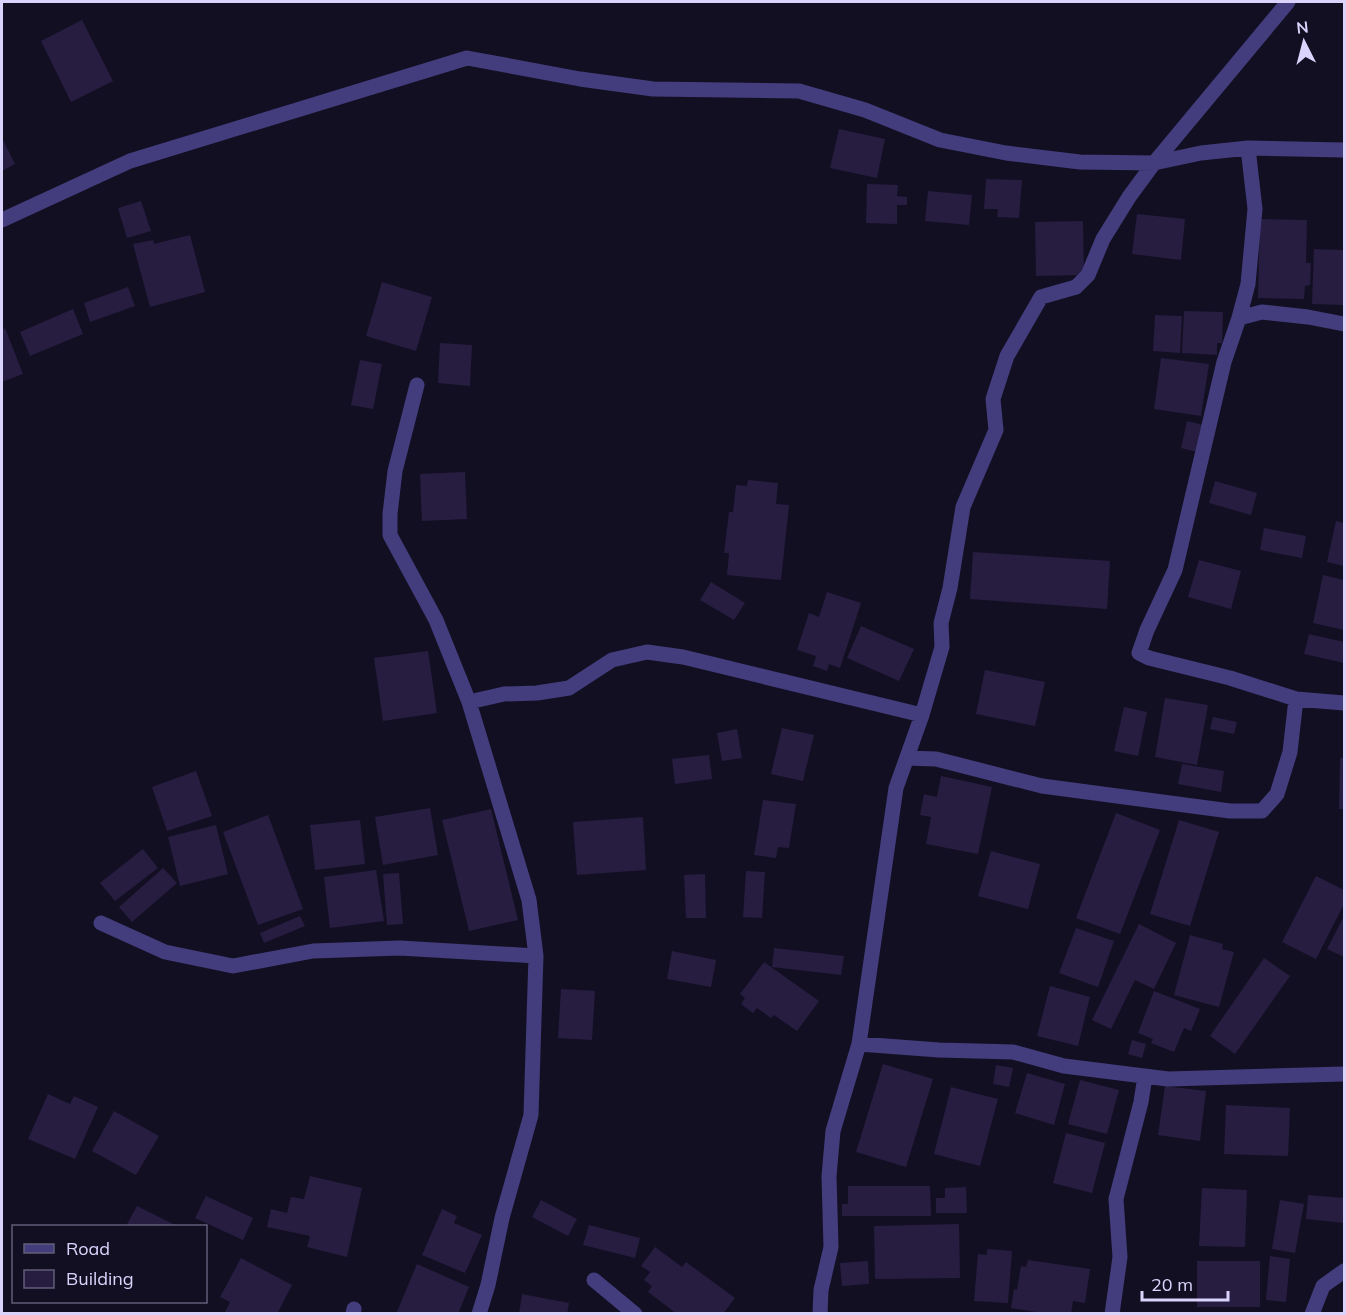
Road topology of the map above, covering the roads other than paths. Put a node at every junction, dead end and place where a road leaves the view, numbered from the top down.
1 (1288, 2) edge
2 (1248, 148) junction
3 (1344, 150) edge
4 (1154, 163) junction
5 (2, 220) edge
6 (1239, 318) junction
7 (1344, 324) edge
8 (417, 385) dead end
9 (1296, 699) junction
10 (469, 702) junction
11 (1344, 703) edge
12 (922, 715) junction
13 (907, 758) junction
14 (101, 923) dead end
15 (536, 956) junction
16 (859, 1044) junction
17 (1344, 1074) edge
18 (1145, 1076) junction
19 (1344, 1271) edge
20 (594, 1280) dead end
21 (479, 1314) edge
22 (635, 1314) edge
23 (820, 1314) edge
24 (1112, 1314) edge
25 (1312, 1314) edge

1 - 4 street
2 - 3 street
2 - 4 street
2 - 6 street
4 - 5 street
4 - 12 street
6 - 7 street
6 - 9 street
8 - 10 street
9 - 11 street
9 - 13 street
10 - 12 street
10 - 15 street
12 - 13 street
13 - 16 street
14 - 15 street
15 - 21 street
16 - 18 street
16 - 23 street
17 - 18 street
18 - 24 street
19 - 25 street
20 - 22 street

